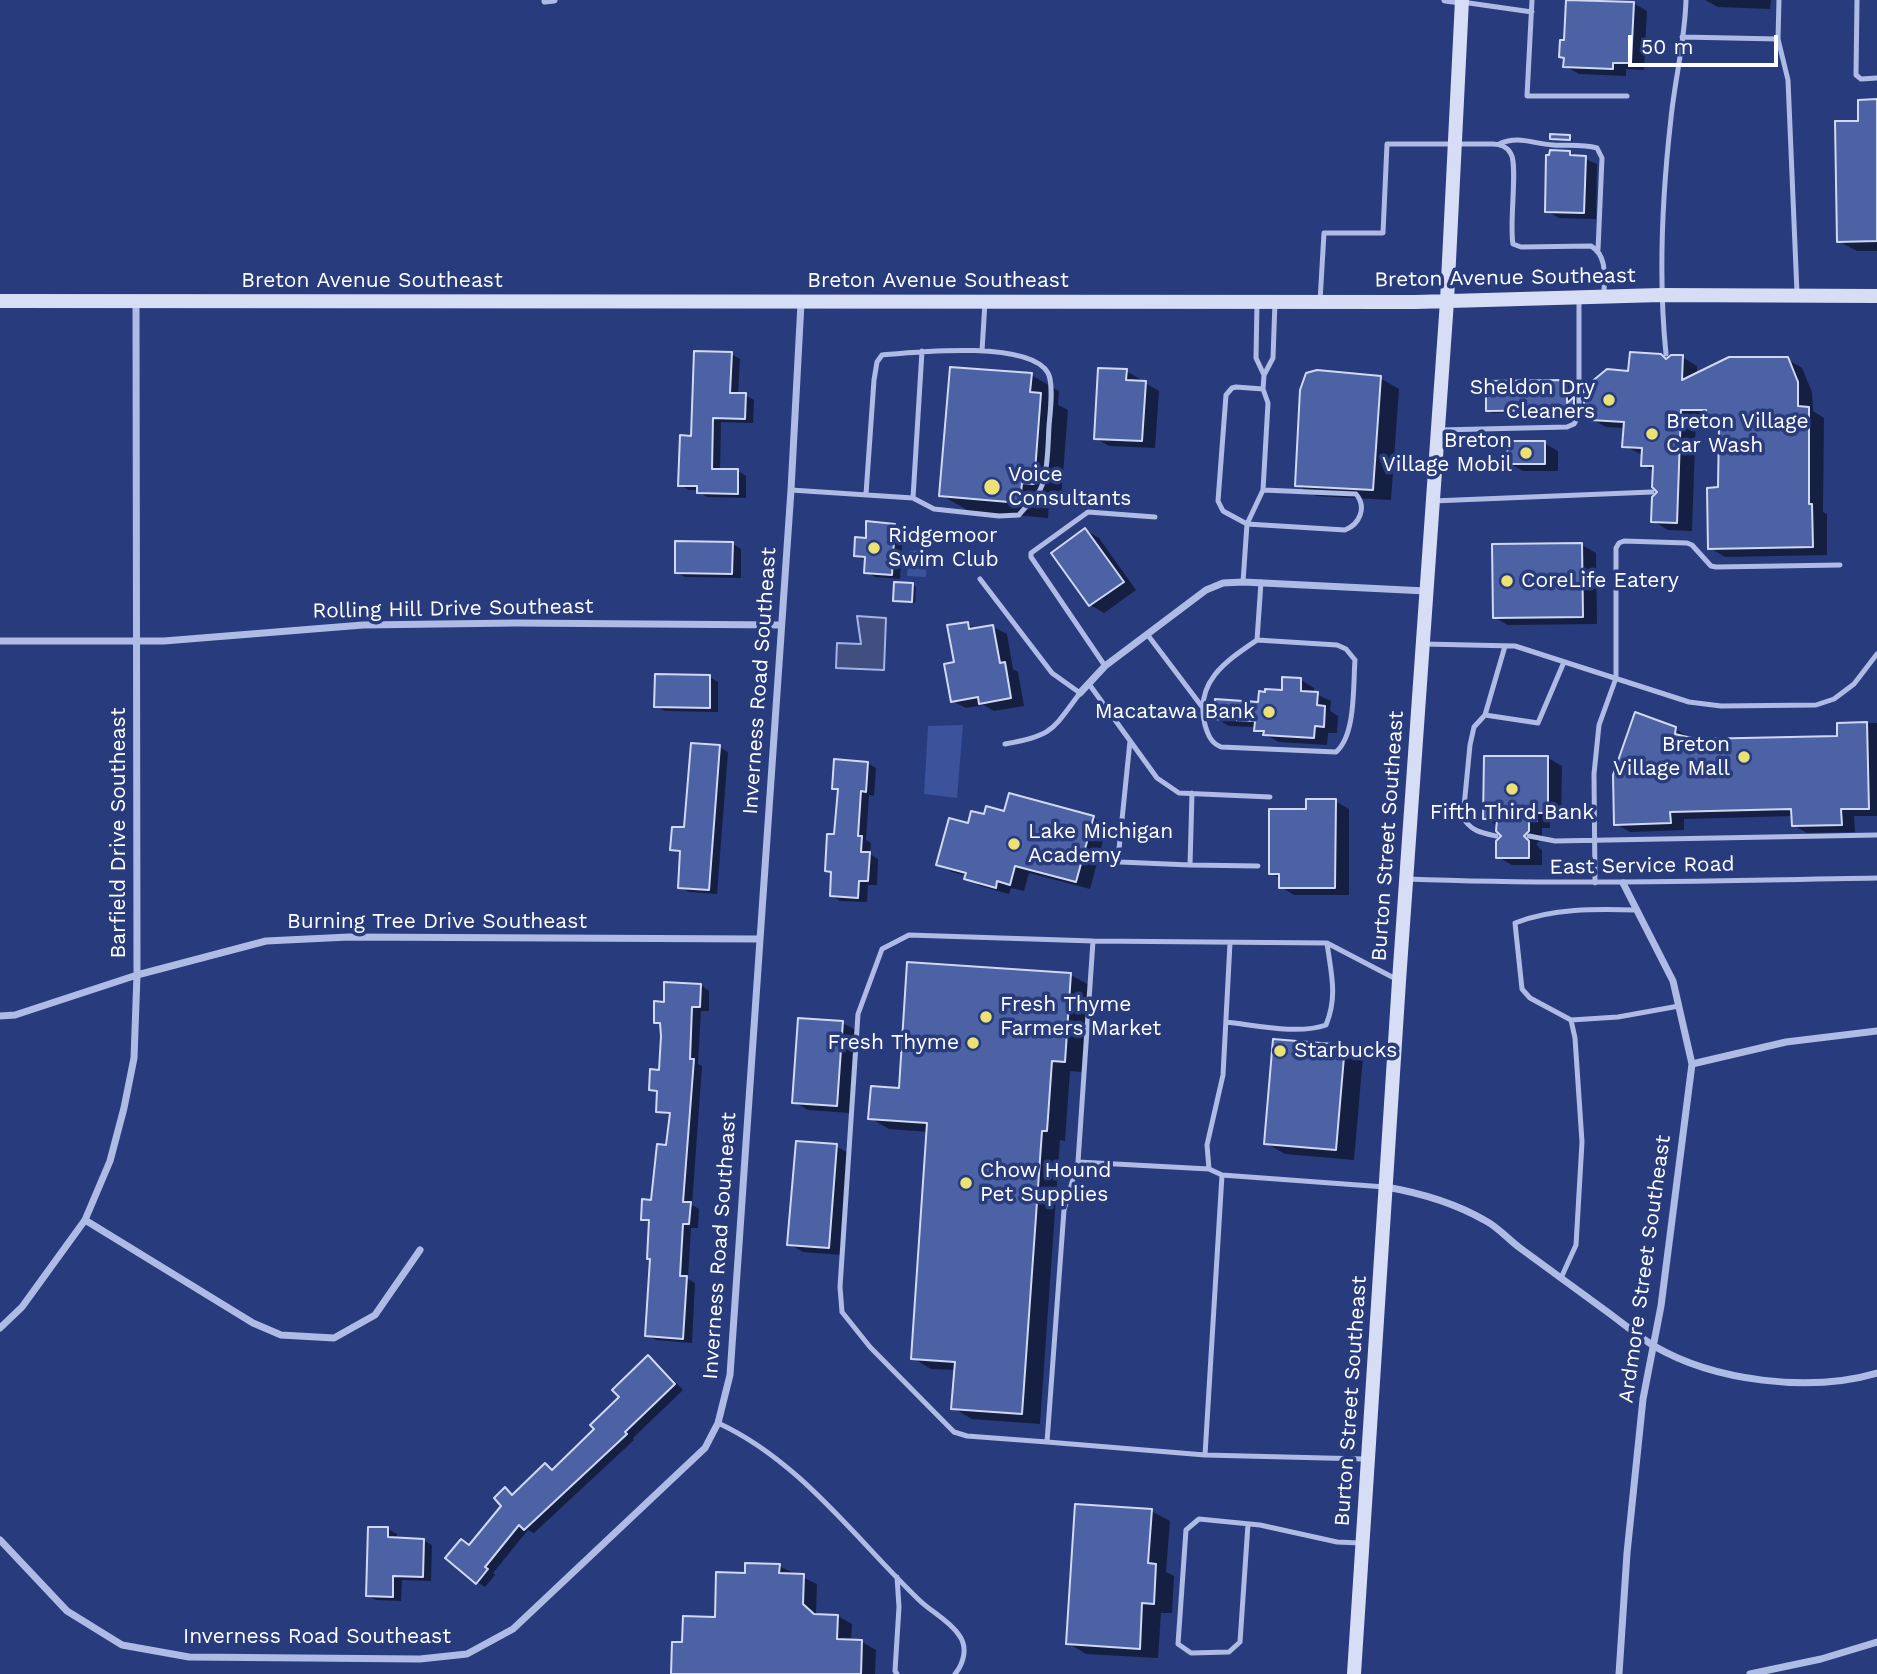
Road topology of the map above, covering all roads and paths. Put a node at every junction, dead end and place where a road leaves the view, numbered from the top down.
1 (554, 0) edge
2 (1445, 0) edge
3 (1532, 0) edge
4 (1686, 0) edge
5 (1779, 0) edge
6 (1857, 0) edge
7 (545, 1) edge
8 (1462, 1) edge
9 (1532, 12) junction
10 (1682, 37) junction
11 (1778, 38) junction
12 (1877, 78) edge
13 (1627, 96) dead end
14 (1454, 143) junction
15 (1499, 144) junction
16 (1598, 250) junction
17 (1661, 295) junction
18 (1797, 296) junction
19 (1877, 296) edge
20 (1604, 297) junction
21 (1579, 298) junction
22 (136, 301) junction
23 (985, 301) junction
24 (1257, 301) junction
25 (1275, 301) junction
26 (1320, 301) junction
27 (1447, 301) junction
28 (0, 302) edge
29 (801, 303) junction
30 (922, 351) junction
31 (982, 351) junction
32 (1666, 354) dead end
33 (1264, 375) junction
34 (1263, 389) junction
35 (1437, 430) junction
36 (791, 490) junction
37 (1263, 490) junction
38 (1652, 492) dead end
39 (866, 494) junction
40 (913, 499) junction
41 (1433, 501) junction
42 (1155, 517) dead end
43 (1247, 524) junction
44 (1840, 565) dead end
45 (980, 579) dead end
46 (1243, 582) junction
47 (1261, 582) junction
48 (1426, 591) junction
49 (782, 625) junction
50 (1147, 634) junction
51 (0, 640) edge
52 (1257, 640) junction
53 (137, 641) junction
54 (1422, 644) junction
55 (1505, 646) junction
56 (1877, 654) edge
57 (1564, 662) junction
58 (1105, 666) junction
59 (1616, 678) junction
60 (1088, 684) junction
61 (1080, 693) junction
62 (1203, 708) junction
63 (1485, 715) junction
64 (1130, 741) junction
65 (1005, 744) dead end
66 (1192, 793) junction
67 (1269, 797) dead end
68 (1877, 835) edge
69 (1496, 836) dead end
70 (1529, 836) dead end
71 (1595, 840) junction
72 (1189, 865) junction
73 (1258, 866) dead end
74 (1877, 878) edge
75 (1407, 879) junction
76 (1595, 883) junction
77 (1623, 883) junction
78 (1636, 910) junction
79 (759, 939) junction
80 (1093, 941) junction
81 (1230, 943) junction
82 (1327, 943) junction
83 (136, 975) junction
84 (1399, 981) junction
85 (1679, 1006) junction
86 (0, 1016) edge
87 (1571, 1020) junction
88 (1226, 1022) junction
89 (1877, 1031) edge
90 (1692, 1064) junction
91 (1078, 1162) junction
92 (1209, 1169) junction
93 (1222, 1175) junction
94 (1385, 1187) junction
95 (85, 1220) junction
96 (420, 1250) dead end
97 (1562, 1278) junction
98 (0, 1328) edge
99 (1654, 1346) junction
100 (1877, 1373) edge
101 (718, 1423) junction
102 (1047, 1442) junction
103 (1205, 1455) junction
104 (1368, 1459) junction
105 (1248, 1524) junction
106 (0, 1540) edge
107 (1363, 1543) junction
108 (897, 1577) junction
109 (1877, 1642) edge
110 (898, 1674) edge
111 (955, 1674) edge
112 (1354, 1674) edge
113 (1619, 1674) edge
114 (1750, 1674) edge

1 - 7 street
2 - 8 street
3 - 9 lane
4 - 10 lane
5 - 11 lane
6 - 12 lane
8 - 9 lane
8 - 14 main road, Burton Street Southeast
9 - 13 lane
10 - 11 lane
10 - 17 lane
11 - 18 lane
14 - 15 lane
14 - 26 lane
14 - 27 main road, Burton Street Southeast
15 - 16 lane
15 - 16 lane
16 - 20 lane
17 - 18 main road, Breton Avenue Southeast
17 - 20 main road, Breton Avenue Southeast
17 - 32 lane
18 - 19 main road, Breton Avenue Southeast
20 - 21 main road, Breton Avenue Southeast
21 - 27 main road, Breton Avenue Southeast
21 - 35 lane
22 - 28 main road, Breton Avenue Southeast
22 - 29 main road, Breton Avenue Southeast
22 - 53 street, Barfield Drive Southeast
23 - 24 main road, Breton Avenue Southeast
23 - 29 main road, Breton Avenue Southeast
23 - 31 lane
24 - 25 main road, Breton Avenue Southeast
24 - 33 lane
25 - 26 main road, Breton Avenue Southeast
25 - 33 lane
26 - 27 main road, Breton Avenue Southeast
27 - 35 main road, Burton Street Southeast
29 - 36 street, Inverness Road Southeast
30 - 31 lane
30 - 39 lane
30 - 40 lane
31 - 40 lane
33 - 34 lane
34 - 37 lane
34 - 43 lane
35 - 41 main road, Burton Street Southeast
36 - 39 lane
36 - 49 street, Inverness Road Southeast
37 - 43 lane
37 - 43 lane
38 - 41 lane
39 - 40 lane
41 - 48 main road, Burton Street Southeast
42 - 58 lane
43 - 46 lane
44 - 59 lane
45 - 61 lane
46 - 47 street
46 - 50 street
47 - 48 street
47 - 52 lane
48 - 54 main road, Burton Street Southeast
49 - 53 street, Rolling Hill Drive Southeast
49 - 79 street, Inverness Road Southeast
50 - 58 street
50 - 62 lane
51 - 53 street, Rolling Hill Drive Southeast
52 - 62 lane
52 - 62 lane
53 - 83 street, Barfield Drive Southeast
54 - 55 lane
54 - 75 main road, Burton Street Southeast
55 - 57 lane
55 - 63 lane
56 - 59 lane
57 - 59 lane
57 - 63 lane
58 - 60 street
59 - 71 lane
60 - 61 street
60 - 64 lane
61 - 65 lane
63 - 69 lane
64 - 66 lane
64 - 72 lane
66 - 67 lane
66 - 72 lane
68 - 71 lane
70 - 71 lane
71 - 76 lane
72 - 73 lane
74 - 77 lane, East Service Road
75 - 76 lane, East Service Road
75 - 84 main road, Burton Street Southeast
76 - 77 lane, East Service Road
77 - 78 street, Ardmore Street Southeast
78 - 85 street, Ardmore Street Southeast
78 - 87 lane
79 - 83 street, Burning Tree Drive Southeast
79 - 101 street, Inverness Road Southeast
80 - 81 lane
80 - 91 lane
80 - 102 lane
81 - 82 lane
81 - 88 lane
82 - 84 lane
82 - 88 lane
83 - 86 street, Burning Tree Drive Southeast
83 - 95 street, Barfield Drive Southeast
84 - 94 main road, Burton Street Southeast
85 - 87 lane
85 - 90 street, Ardmore Street Southeast
87 - 97 lane
88 - 92 lane
89 - 90 street
90 - 99 street, Ardmore Street Southeast
91 - 92 lane
91 - 102 lane
92 - 93 lane
93 - 94 lane
93 - 103 lane
94 - 97 street
94 - 104 main road, Burton Street Southeast
95 - 96 street
95 - 98 street, Barfield Drive Southeast
97 - 99 street
99 - 100 street
99 - 113 street, Ardmore Street Southeast
101 - 106 street, Inverness Road Southeast
101 - 108 lane
102 - 103 lane
103 - 104 lane
104 - 107 main road, Burton Street Southeast
105 - 105 lane
105 - 107 lane
107 - 112 main road, Burton Street Southeast
108 - 110 lane
108 - 111 lane
109 - 114 street

